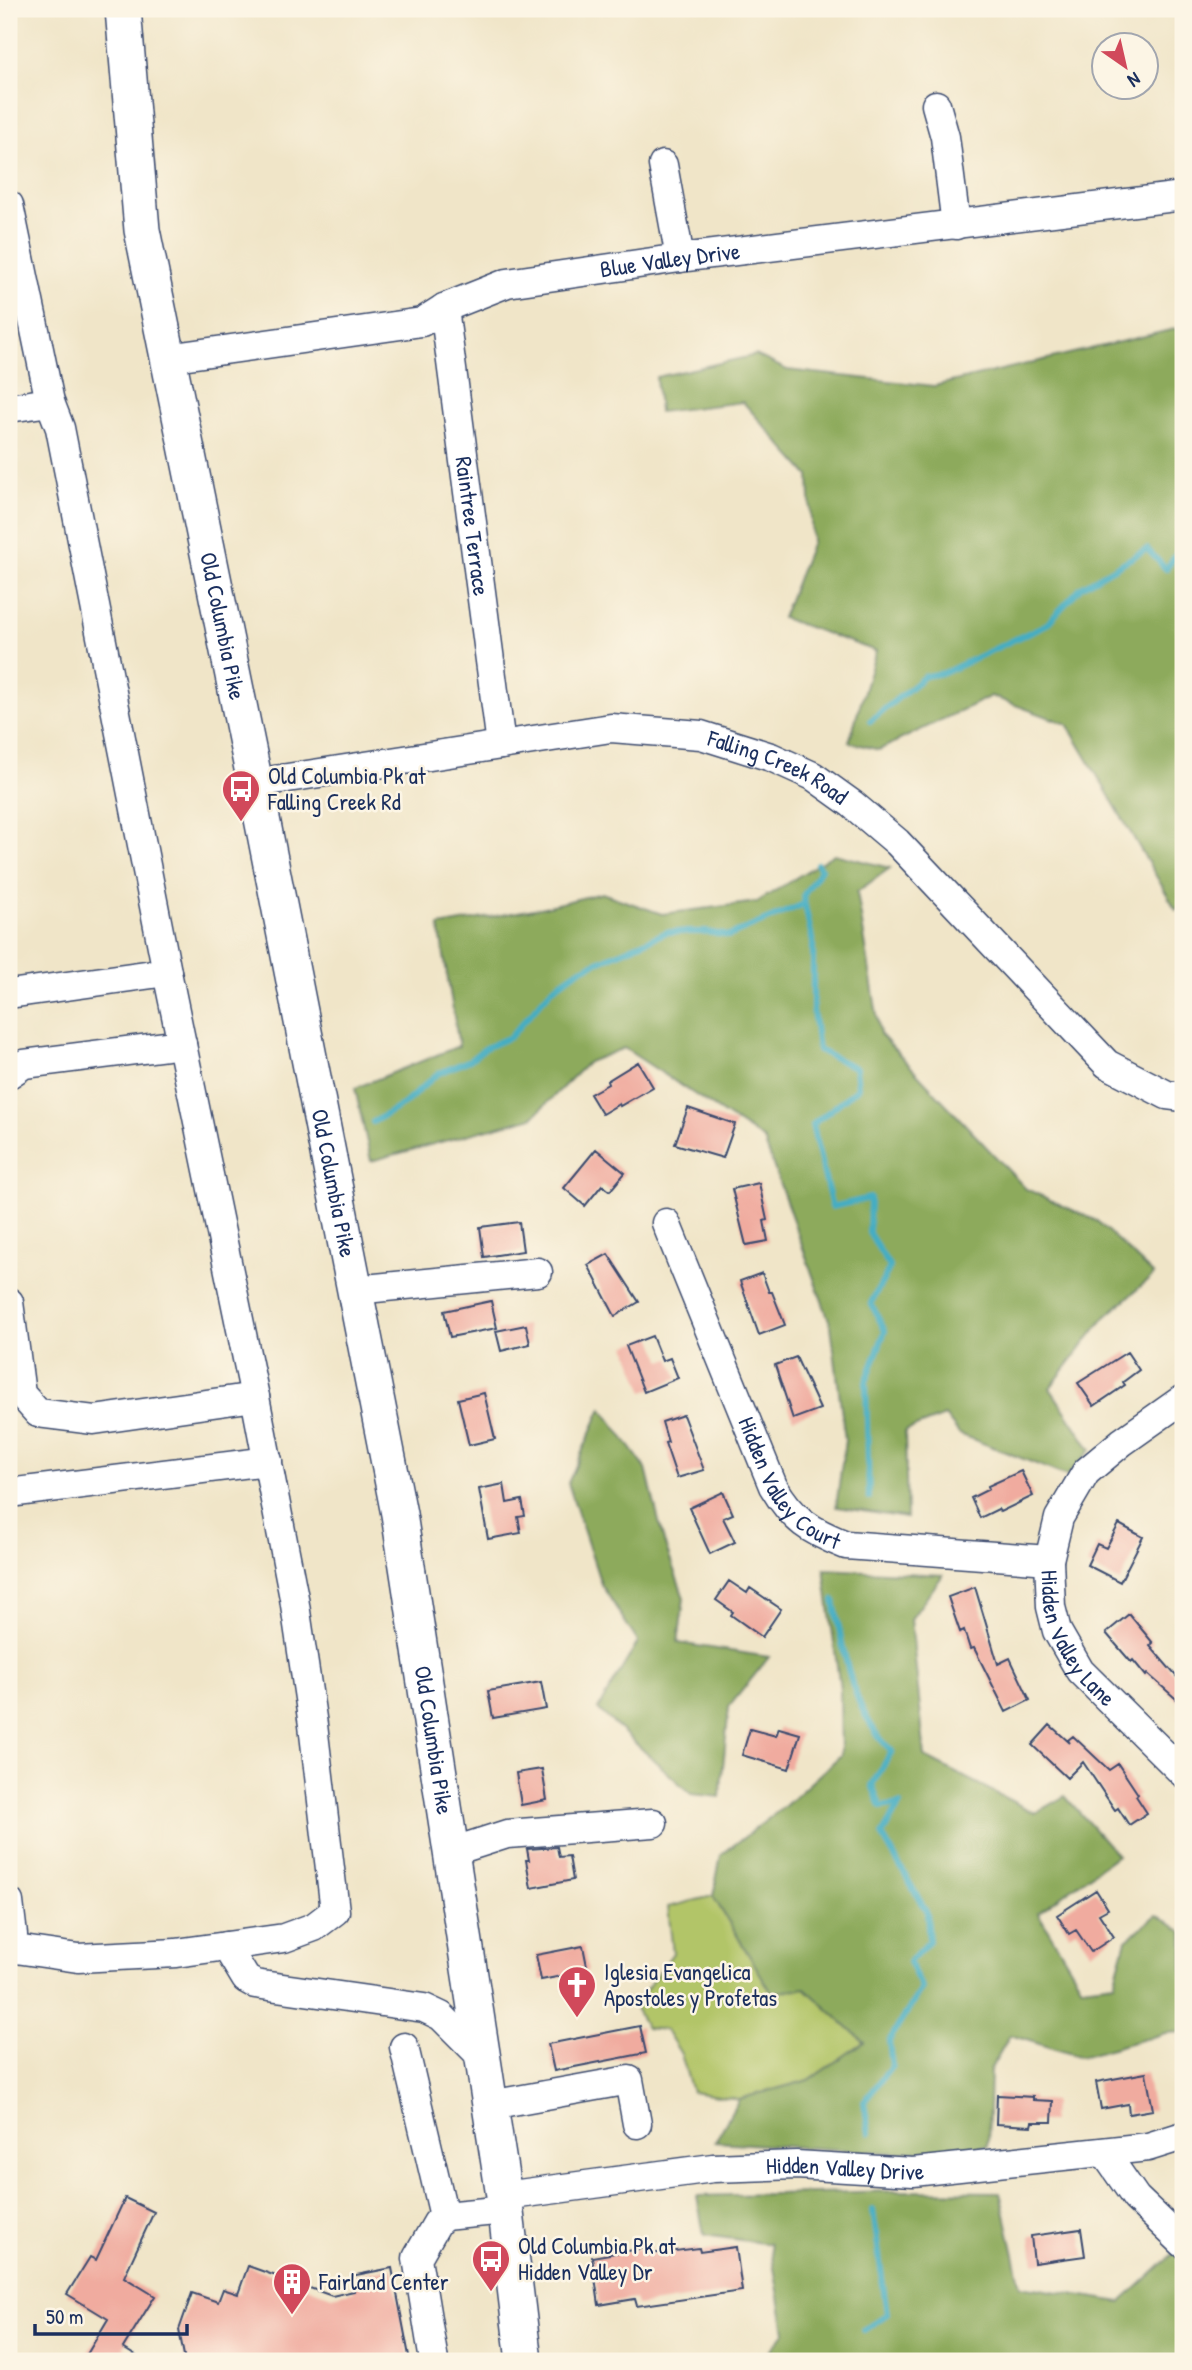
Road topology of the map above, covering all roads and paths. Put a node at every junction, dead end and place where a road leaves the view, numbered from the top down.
1 (123, 9) edge
2 (936, 104) dead end
3 (663, 165) dead end
4 (1183, 196) edge
5 (9, 205) edge
6 (956, 225) junction
7 (680, 258) junction
8 (444, 308) junction
9 (167, 358) junction
10 (50, 402) junction
11 (9, 408) edge
12 (501, 745) junction
13 (255, 783) junction
14 (167, 972) junction
15 (9, 994) edge
16 (182, 1044) junction
17 (9, 1074) edge
18 (1183, 1097) edge
19 (666, 1223) dead end
20 (538, 1272) dead end
21 (355, 1290) junction
22 (9, 1302) edge
23 (255, 1396) junction
24 (1183, 1399) edge
25 (268, 1461) junction
26 (9, 1493) edge
27 (1049, 1560) junction
28 (1183, 1773) edge
29 (653, 1822) dead end
30 (451, 1852) junction
31 (9, 1902) edge
32 (226, 1946) junction
33 (10, 1948) edge
34 (404, 2047) dead end
35 (482, 2057) junction
36 (490, 2105) junction
37 (637, 2124) dead end
38 (1183, 2136) edge
39 (1104, 2152) junction
40 (505, 2203) junction
41 (443, 2216) junction
42 (1183, 2243) edge
43 (434, 2361) edge
44 (524, 2361) edge

1 - 9 main road, Old Columbia Pike
2 - 6 street
3 - 7 street
4 - 6 street, Blue Valley Drive
5 - 10 street
6 - 7 street, Blue Valley Drive
7 - 8 street, Blue Valley Drive
8 - 9 street, Blue Valley Drive
8 - 12 street, Raintree Terrace
9 - 13 main road, Old Columbia Pike
10 - 11 street
10 - 14 street
12 - 13 street, Falling Creek Road
12 - 18 street, Falling Creek Road
13 - 21 main road, Old Columbia Pike
14 - 15 street
14 - 16 street
16 - 17 street
16 - 23 street
19 - 27 street, Hidden Valley Court
20 - 21 street
21 - 30 main road, Old Columbia Pike
22 - 23 street
23 - 25 street
24 - 27 street, Hidden Valley Lane
25 - 26 street
25 - 32 street
27 - 28 street, Hidden Valley Lane
29 - 30 street
30 - 35 main road, Old Columbia Pike
31 - 33 street
32 - 33 street
32 - 35 street
34 - 41 street
35 - 36 main road, Old Columbia Pike
36 - 37 street
36 - 40 main road, Old Columbia Pike
38 - 39 street, Hidden Valley Drive
39 - 40 street, Hidden Valley Drive
39 - 42 street
40 - 41 street, Hidden Valley Drive
40 - 44 main road, Old Columbia Pike
41 - 43 street

